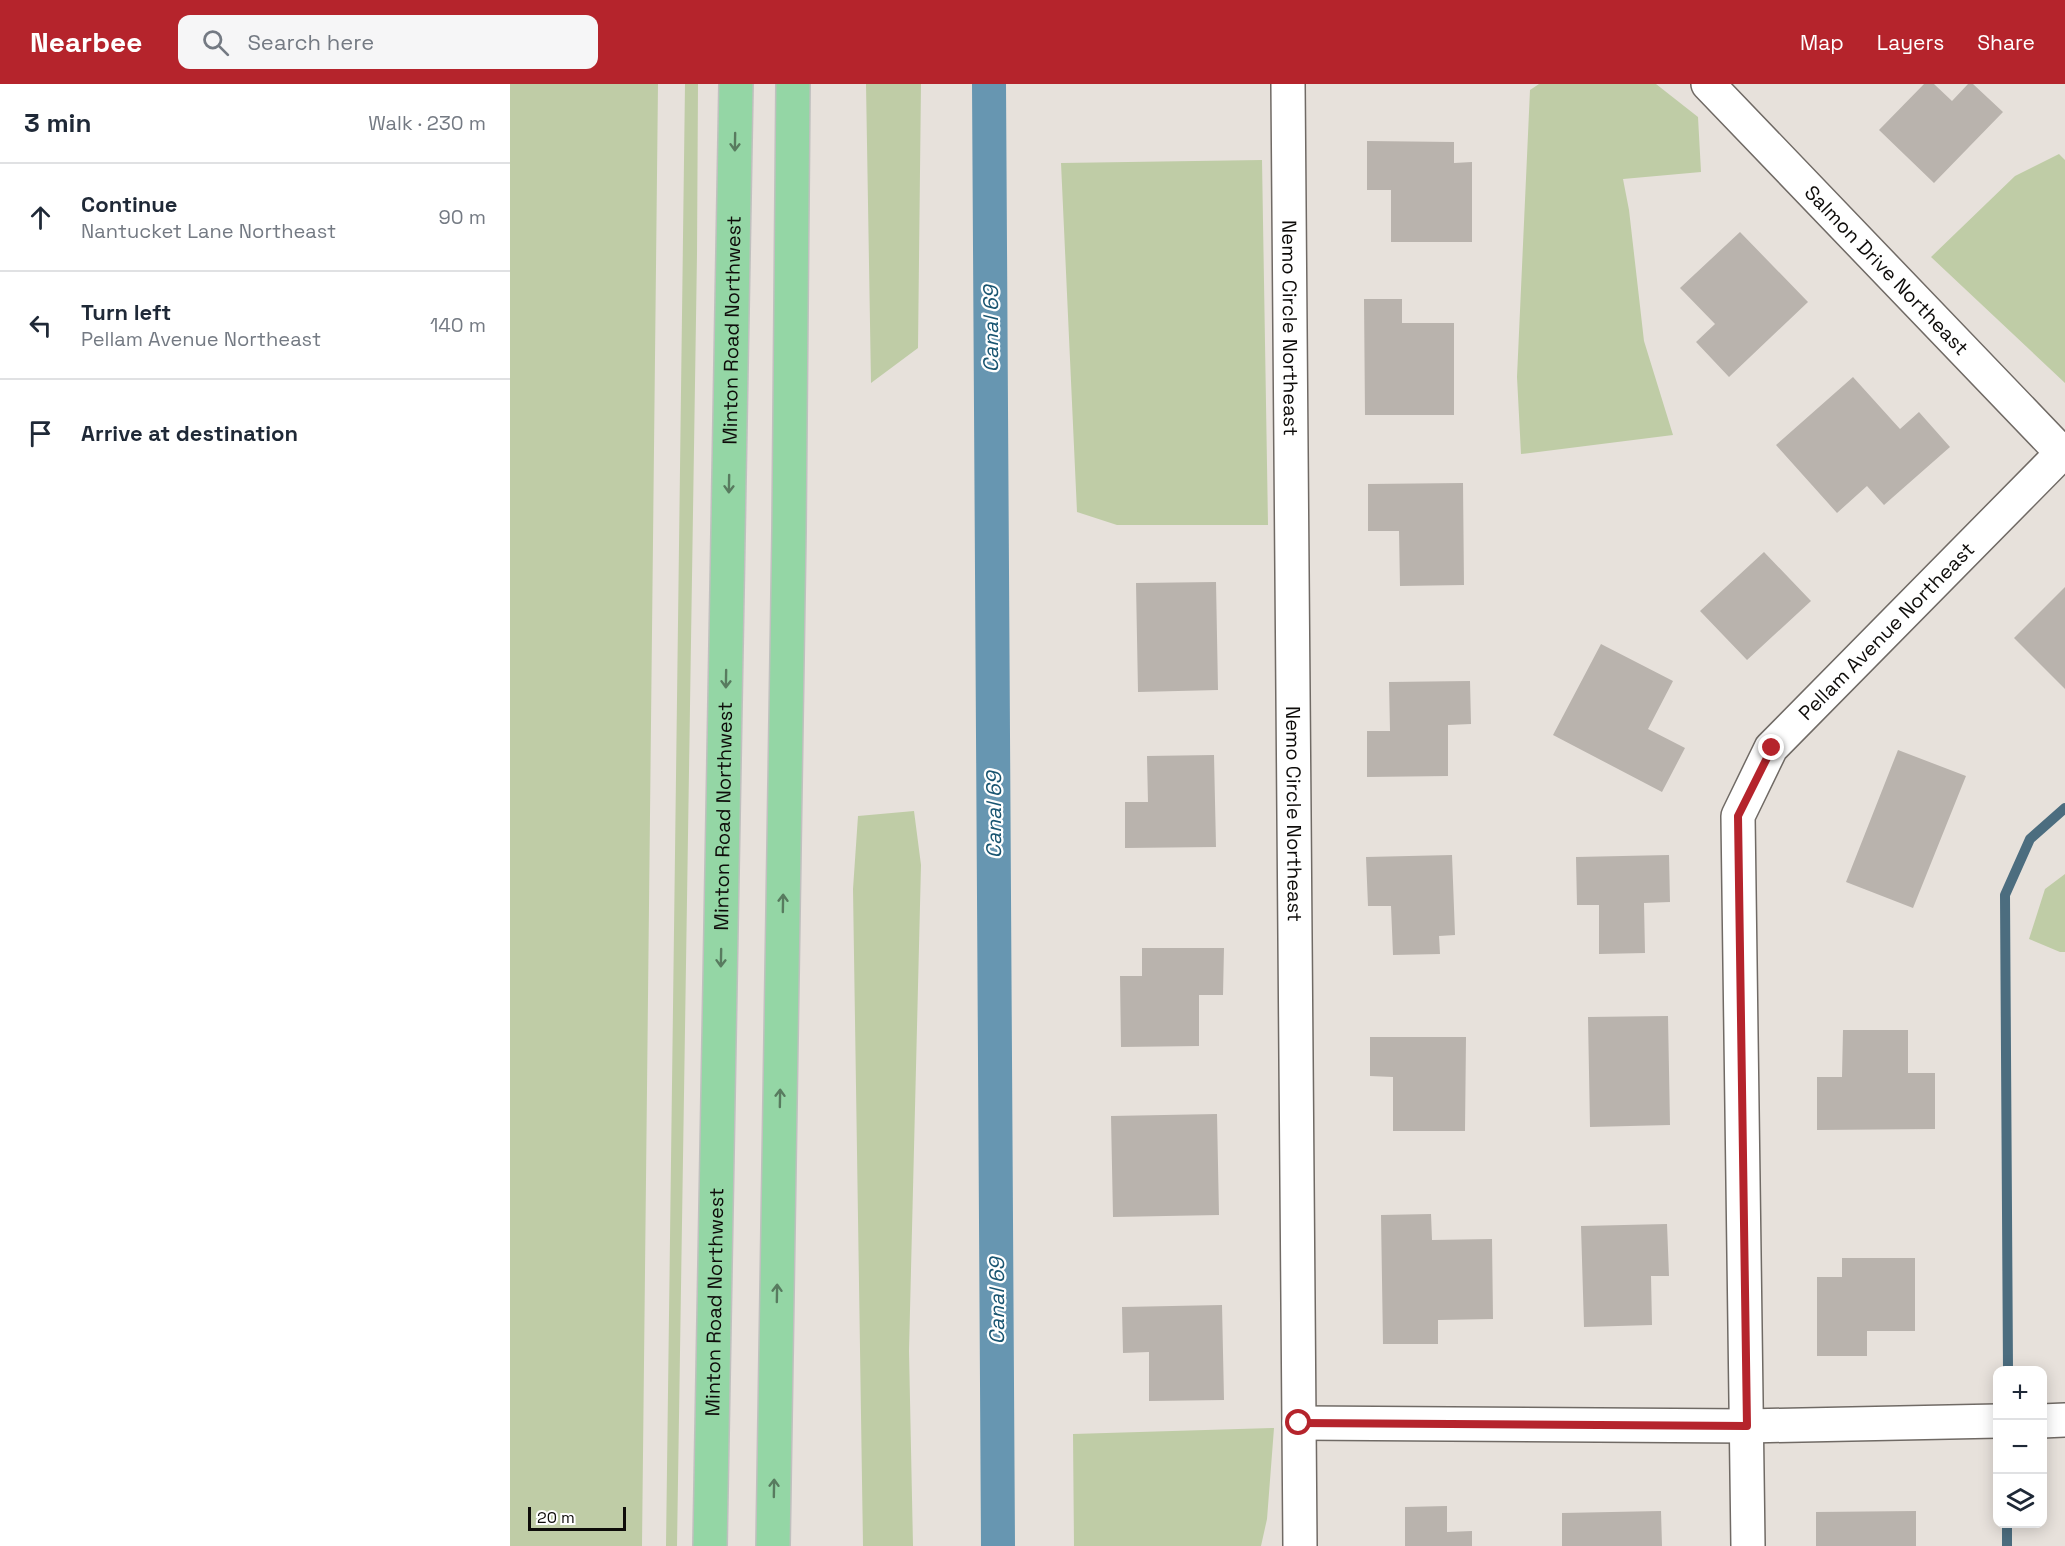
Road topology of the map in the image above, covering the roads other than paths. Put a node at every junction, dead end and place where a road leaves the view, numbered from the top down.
1 (736, 84) edge
2 (793, 84) edge
3 (1288, 84) edge
4 (1708, 84) edge
5 (2063, 454) edge
6 (2047, 1420) edge
7 (2065, 1420) edge
8 (1993, 1421) edge
9 (1299, 1423) junction
10 (1747, 1426) junction
11 (710, 1546) edge
12 (773, 1546) edge
13 (1300, 1546) edge
14 (1748, 1546) edge

1 -> 11 main road, Minton Road Northwest
12 -> 2 main road
3 - 9 street, Nemo Circle Northeast
4 - 5 street, Salmon Drive Northeast
5 - 10 street, Pellam Avenue Northeast
6 - 7 street
8 - 10 street
9 - 10 street
9 - 13 street, Nemo Circle Northeast
10 - 14 street, Pellam Avenue Northeast

